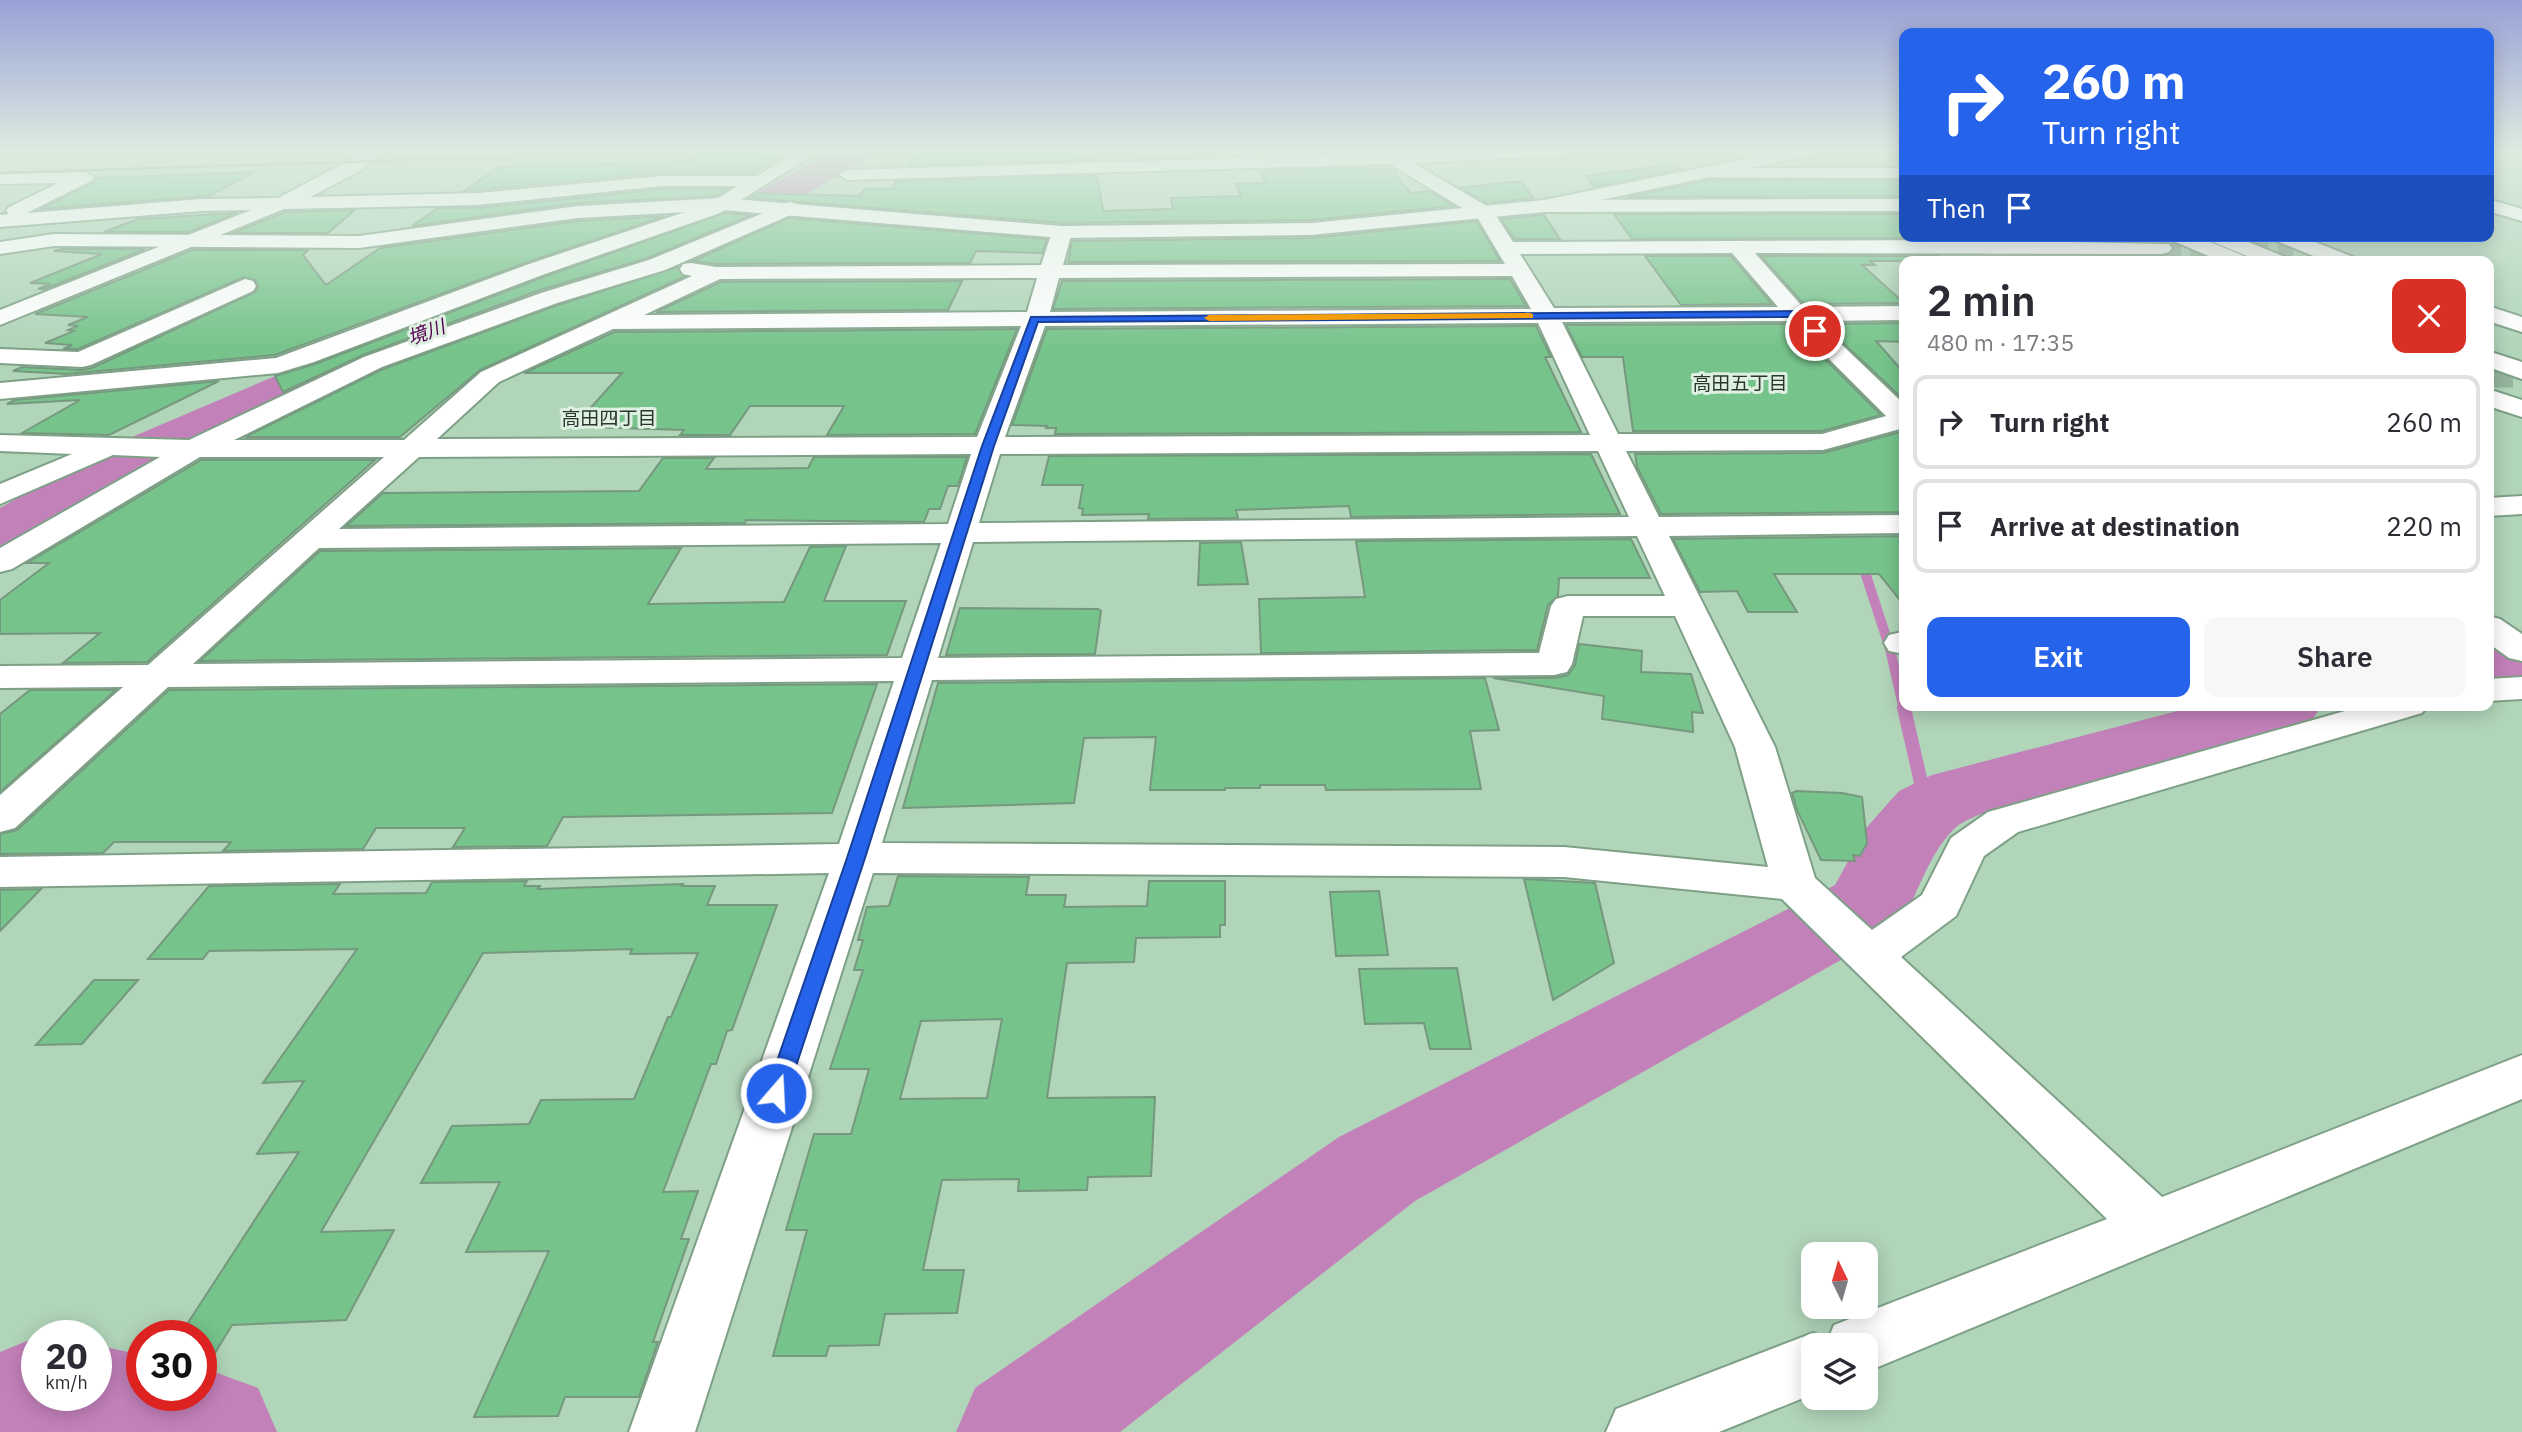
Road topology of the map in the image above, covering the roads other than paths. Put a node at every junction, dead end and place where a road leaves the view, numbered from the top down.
1 (43, 217) edge
2 (250, 217) edge
3 (454, 217) edge
4 (537, 217) edge
5 (690, 217) edge
6 (765, 217) edge
7 (887, 217) edge
8 (1452, 217) edge
9 (1487, 217) edge
10 (0, 220) edge
11 (434, 232) junction
12 (1062, 232) junction
13 (195, 241) junction
14 (1920, 242) edge
15 (1958, 242) edge
16 (1992, 242) edge
17 (2121, 242) edge
18 (2245, 242) edge
19 (2130, 246) junction
20 (1738, 247) junction
21 (0, 248) edge
22 (1506, 248) junction
23 (2169, 248) edge
24 (2284, 250) edge
25 (1976, 256) edge
26 (2212, 256) edge
27 (2324, 256) edge
28 (657, 265) junction
29 (1519, 270) junction
30 (1050, 272) junction
31 (716, 273) junction
32 (245, 286) dead end
33 (1899, 313) edge
34 (1797, 314) junction
35 (2494, 315) edge
36 (1546, 316) junction
37 (0, 318) edge
38 (1035, 319) junction
39 (610, 322) junction
40 (2522, 326) edge
41 (2494, 343) edge
42 (2522, 354) edge
43 (0, 356) edge
44 (2494, 360) edge
45 (2522, 371) edge
46 (0, 391) edge
47 (2494, 399) edge
48 (2522, 409) edge
49 (1899, 414) edge
50 (1899, 420) edge
51 (0, 443) edge
52 (1609, 443) junction
53 (988, 446) junction
54 (110, 448) junction
55 (192, 449) junction
56 (410, 449) junction
57 (0, 495) edge
58 (2522, 505) edge
59 (2494, 507) edge
60 (1899, 524) edge
61 (1647, 528) junction
62 (960, 535) junction
63 (313, 539) junction
64 (0, 562) edge
65 (1686, 606) junction
66 (916, 671) junction
67 (0, 677) edge
68 (157, 678) junction
69 (2522, 688) edge
70 (2494, 690) edge
71 (2388, 711) edge
72 (0, 818) edge
73 (856, 858) junction
74 (0, 872) edge
75 (1795, 886) junction
76 (1861, 946) junction
77 (2522, 1076) edge
78 (2154, 1227) junction
79 (1878, 1337) edge
80 (1801, 1368) edge
81 (662, 1432) edge
82 (1639, 1432) edge

1 - 10 main road
2 - 13 main road
3 - 11 main road
4 - 11 main road
5 - 46 main road
6 - 28 main road
7 - 12 main road
8 - 12 main road
9 - 22 main road
11 - 13 main road
12 - 30 main road
13 - 21 main road
13 - 37 main road
14 - 20 main road
15 - 25 main road
16 - 19 main road
17 - 19 main road
18 - 24 main road
19 - 23 main road
20 - 22 main road
20 - 34 main road
22 - 29 main road
23 - 26 main road
24 - 27 main road
28 - 31 main road
28 - 55 main road
29 - 30 main road
29 - 36 main road
30 - 31 main road
30 - 38 main road
31 - 39 main road
32 - 43 main road
33 - 34 main road
34 - 36 main road
34 - 49 main road
35 - 40 main road
36 - 38 main road
36 - 52 main road
38 - 39 main road
38 - 53 main road
39 - 56 main road
41 - 42 main road
44 - 45 main road
47 - 48 main road
50 - 52 main road
51 - 54 main road
52 - 53 main road
52 - 61 main road
53 - 56 main road
53 - 62 main road
54 - 55 main road
54 - 57 main road
55 - 56 main road
55 - 64 main road
56 - 63 main road
58 - 59 main road
60 - 61 main road
61 - 62 main road
61 - 65 main road
62 - 63 main road
62 - 66 main road
63 - 68 main road
65 - 66 main road
65 - 75 main road
66 - 68 main road
66 - 73 main road
67 - 68 main road
68 - 72 main road
69 - 70 main road
71 - 76 main road
73 - 74 main road
73 - 75 main road
73 - 81 main road
75 - 76 main road
76 - 78 main road
77 - 78 main road
78 - 79 main road
80 - 82 main road

